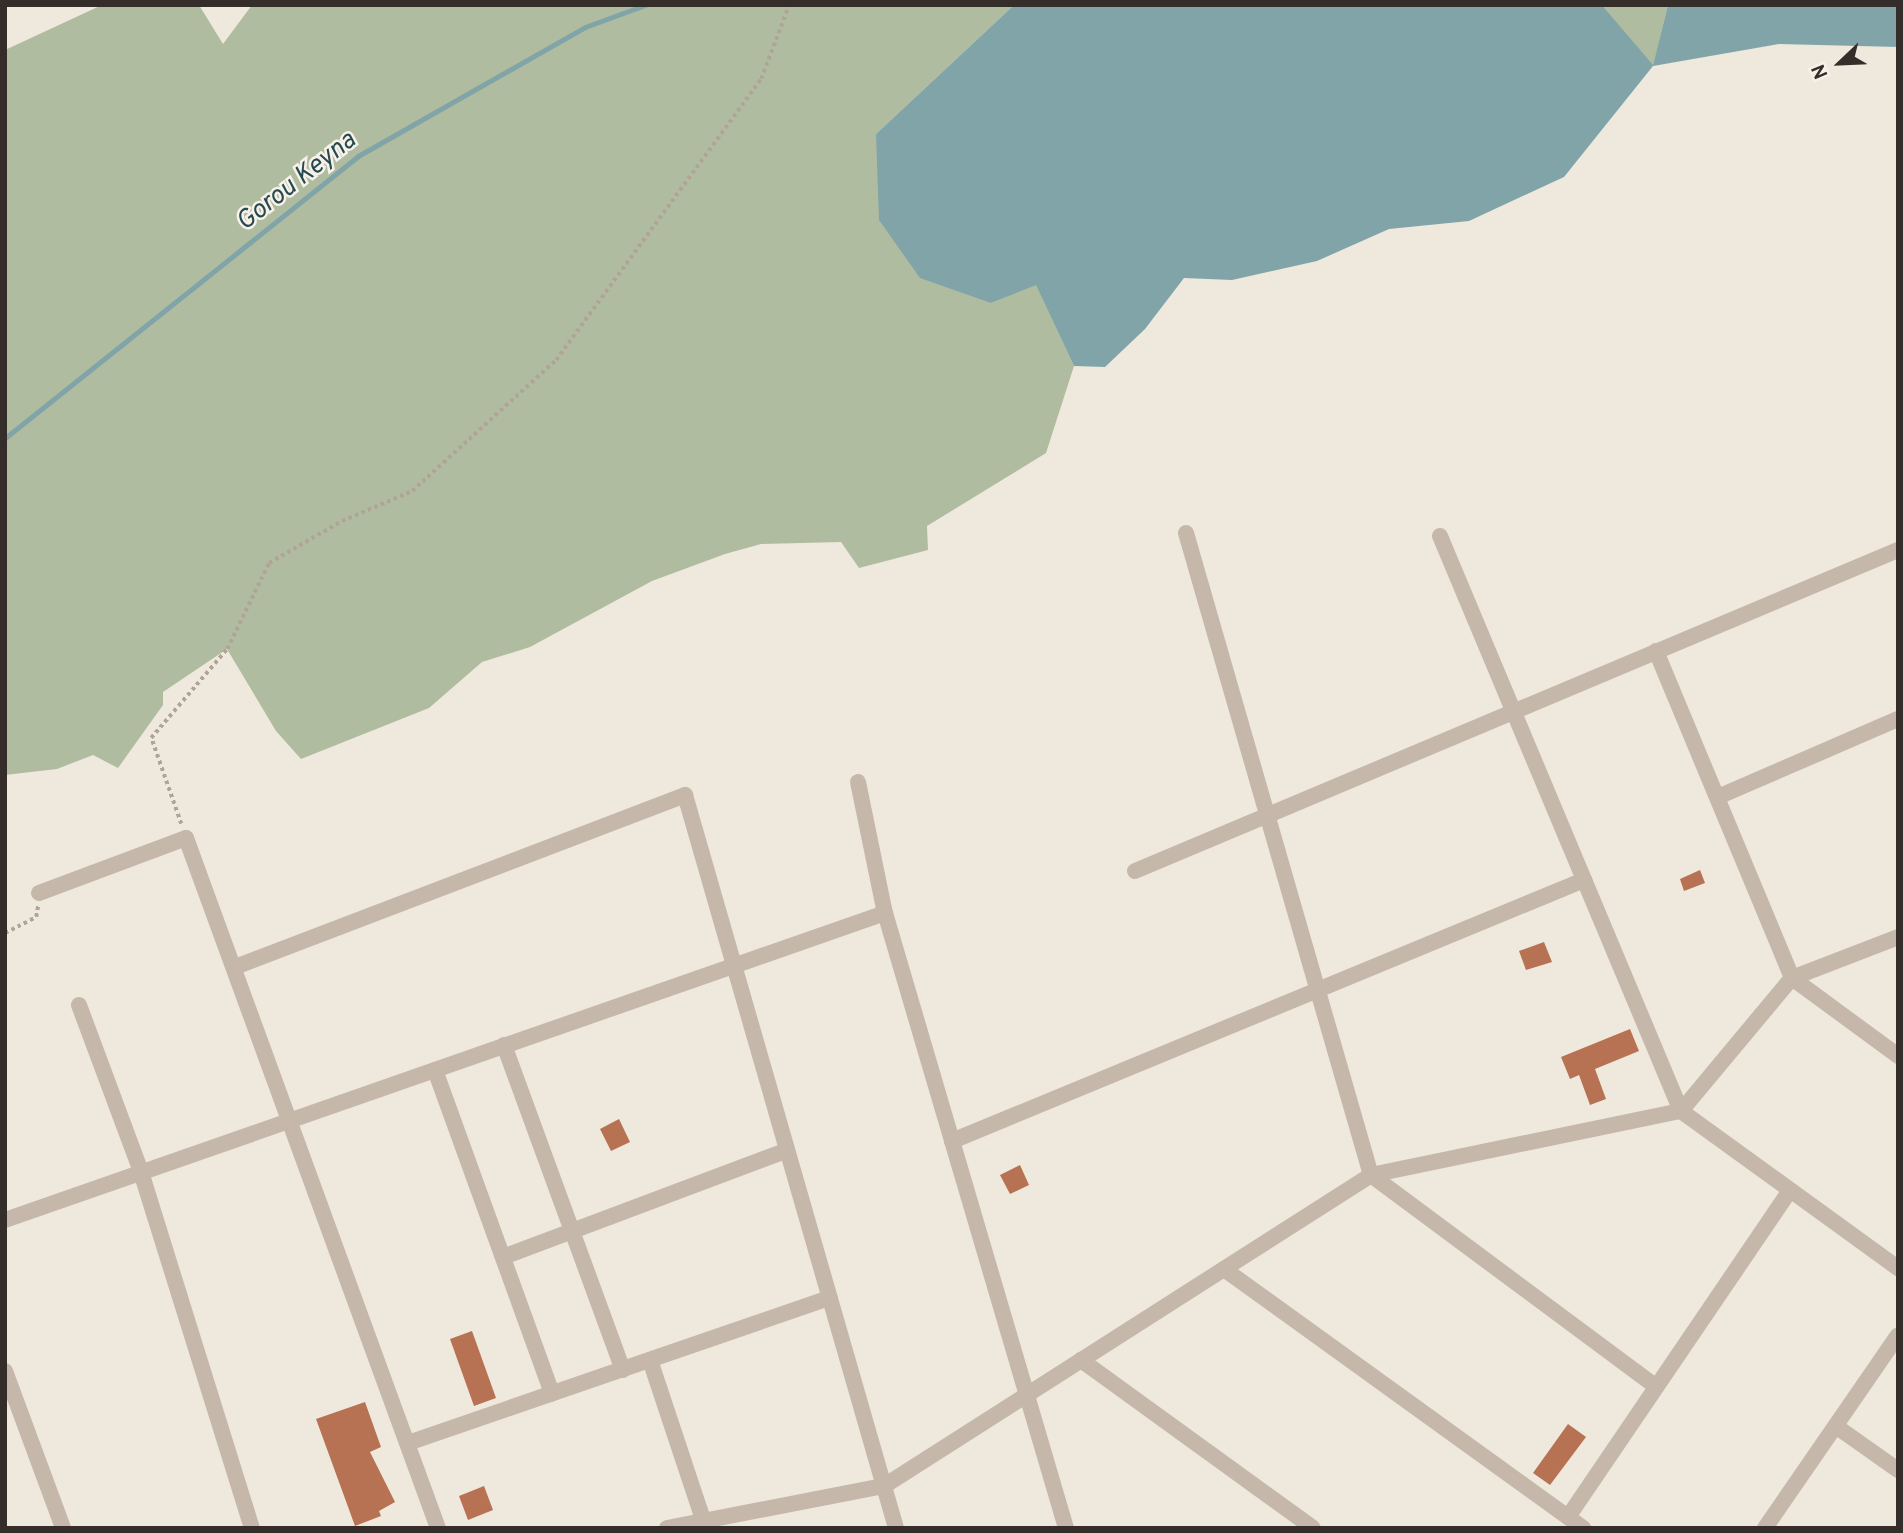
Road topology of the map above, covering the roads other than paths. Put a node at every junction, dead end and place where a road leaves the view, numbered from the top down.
1 (1186, 533) dead end
2 (1440, 536) dead end
3 (1898, 550) edge
4 (1656, 651) junction
5 (1513, 713) junction
6 (1898, 719) edge
7 (858, 782) dead end
8 (1720, 796) junction
9 (1268, 818) junction
10 (1135, 872) dead end
11 (1584, 880) junction
12 (39, 894) road end
13 (885, 913) junction
14 (1898, 937) edge
15 (734, 965) junction
16 (235, 967) junction
17 (1792, 978) junction
18 (1318, 990) junction
19 (79, 1005) dead end
20 (504, 1045) junction
21 (1898, 1056) edge
22 (435, 1070) junction
23 (1681, 1111) junction
24 (291, 1120) junction
25 (952, 1141) junction
26 (787, 1150) junction
27 (141, 1172) junction
28 (1371, 1175) junction
29 (1790, 1190) junction
30 (5, 1220) edge
31 (572, 1231) junction
32 (503, 1257) junction
33 (1224, 1269) junction
34 (1898, 1269) edge
35 (830, 1298) junction
36 (1898, 1335) edge
37 (650, 1360) junction
38 (1082, 1360) junction
39 (623, 1370) junction
40 (5, 1371) edge
41 (1656, 1387) junction
42 (552, 1394) junction
43 (1027, 1395) junction
44 (1837, 1427) junction
45 (408, 1443) junction
46 (1898, 1470) edge
47 (884, 1486) junction
48 (1568, 1517) junction
49 (705, 1524) edge
50 (63, 1528) edge
51 (253, 1528) edge
52 (438, 1528) edge
53 (667, 1528) edge
54 (896, 1528) edge
55 (1066, 1528) edge
56 (1313, 1528) edge
57 (1583, 1528) edge
58 (1765, 1528) edge

1 - 9 street
2 - 5 street
3 - 4 street
4 - 5 street
4 - 8 street
5 - 9 street
5 - 11 street
6 - 8 street
7 - 13 street
8 - 17 street
9 - 10 street
9 - 18 street
11 - 18 street
11 - 23 street
12 - 16 street
13 - 15 street
13 - 25 street
14 - 17 street
15 - 16 street
15 - 20 street
15 - 26 street
16 - 24 street
17 - 21 street
17 - 23 street
18 - 25 street
18 - 28 street
19 - 27 street
20 - 22 street
20 - 31 street
22 - 24 street
22 - 32 street
23 - 28 street
23 - 29 street
24 - 27 street
24 - 45 street
25 - 43 street
26 - 31 street
26 - 35 street
27 - 30 street
27 - 51 street
28 - 33 street
28 - 41 street
29 - 34 street
29 - 41 street
31 - 32 street
31 - 39 street
32 - 42 street
33 - 38 street
33 - 48 street
35 - 37 street
35 - 47 street
36 - 44 street
37 - 39 street
37 - 49 street
38 - 43 street
38 - 56 street
39 - 42 street
40 - 50 street
41 - 48 street
42 - 45 street
43 - 47 street
43 - 55 street
44 - 46 street
44 - 58 street
45 - 52 street
47 - 49 street
47 - 54 street
48 - 57 street
49 - 53 street

